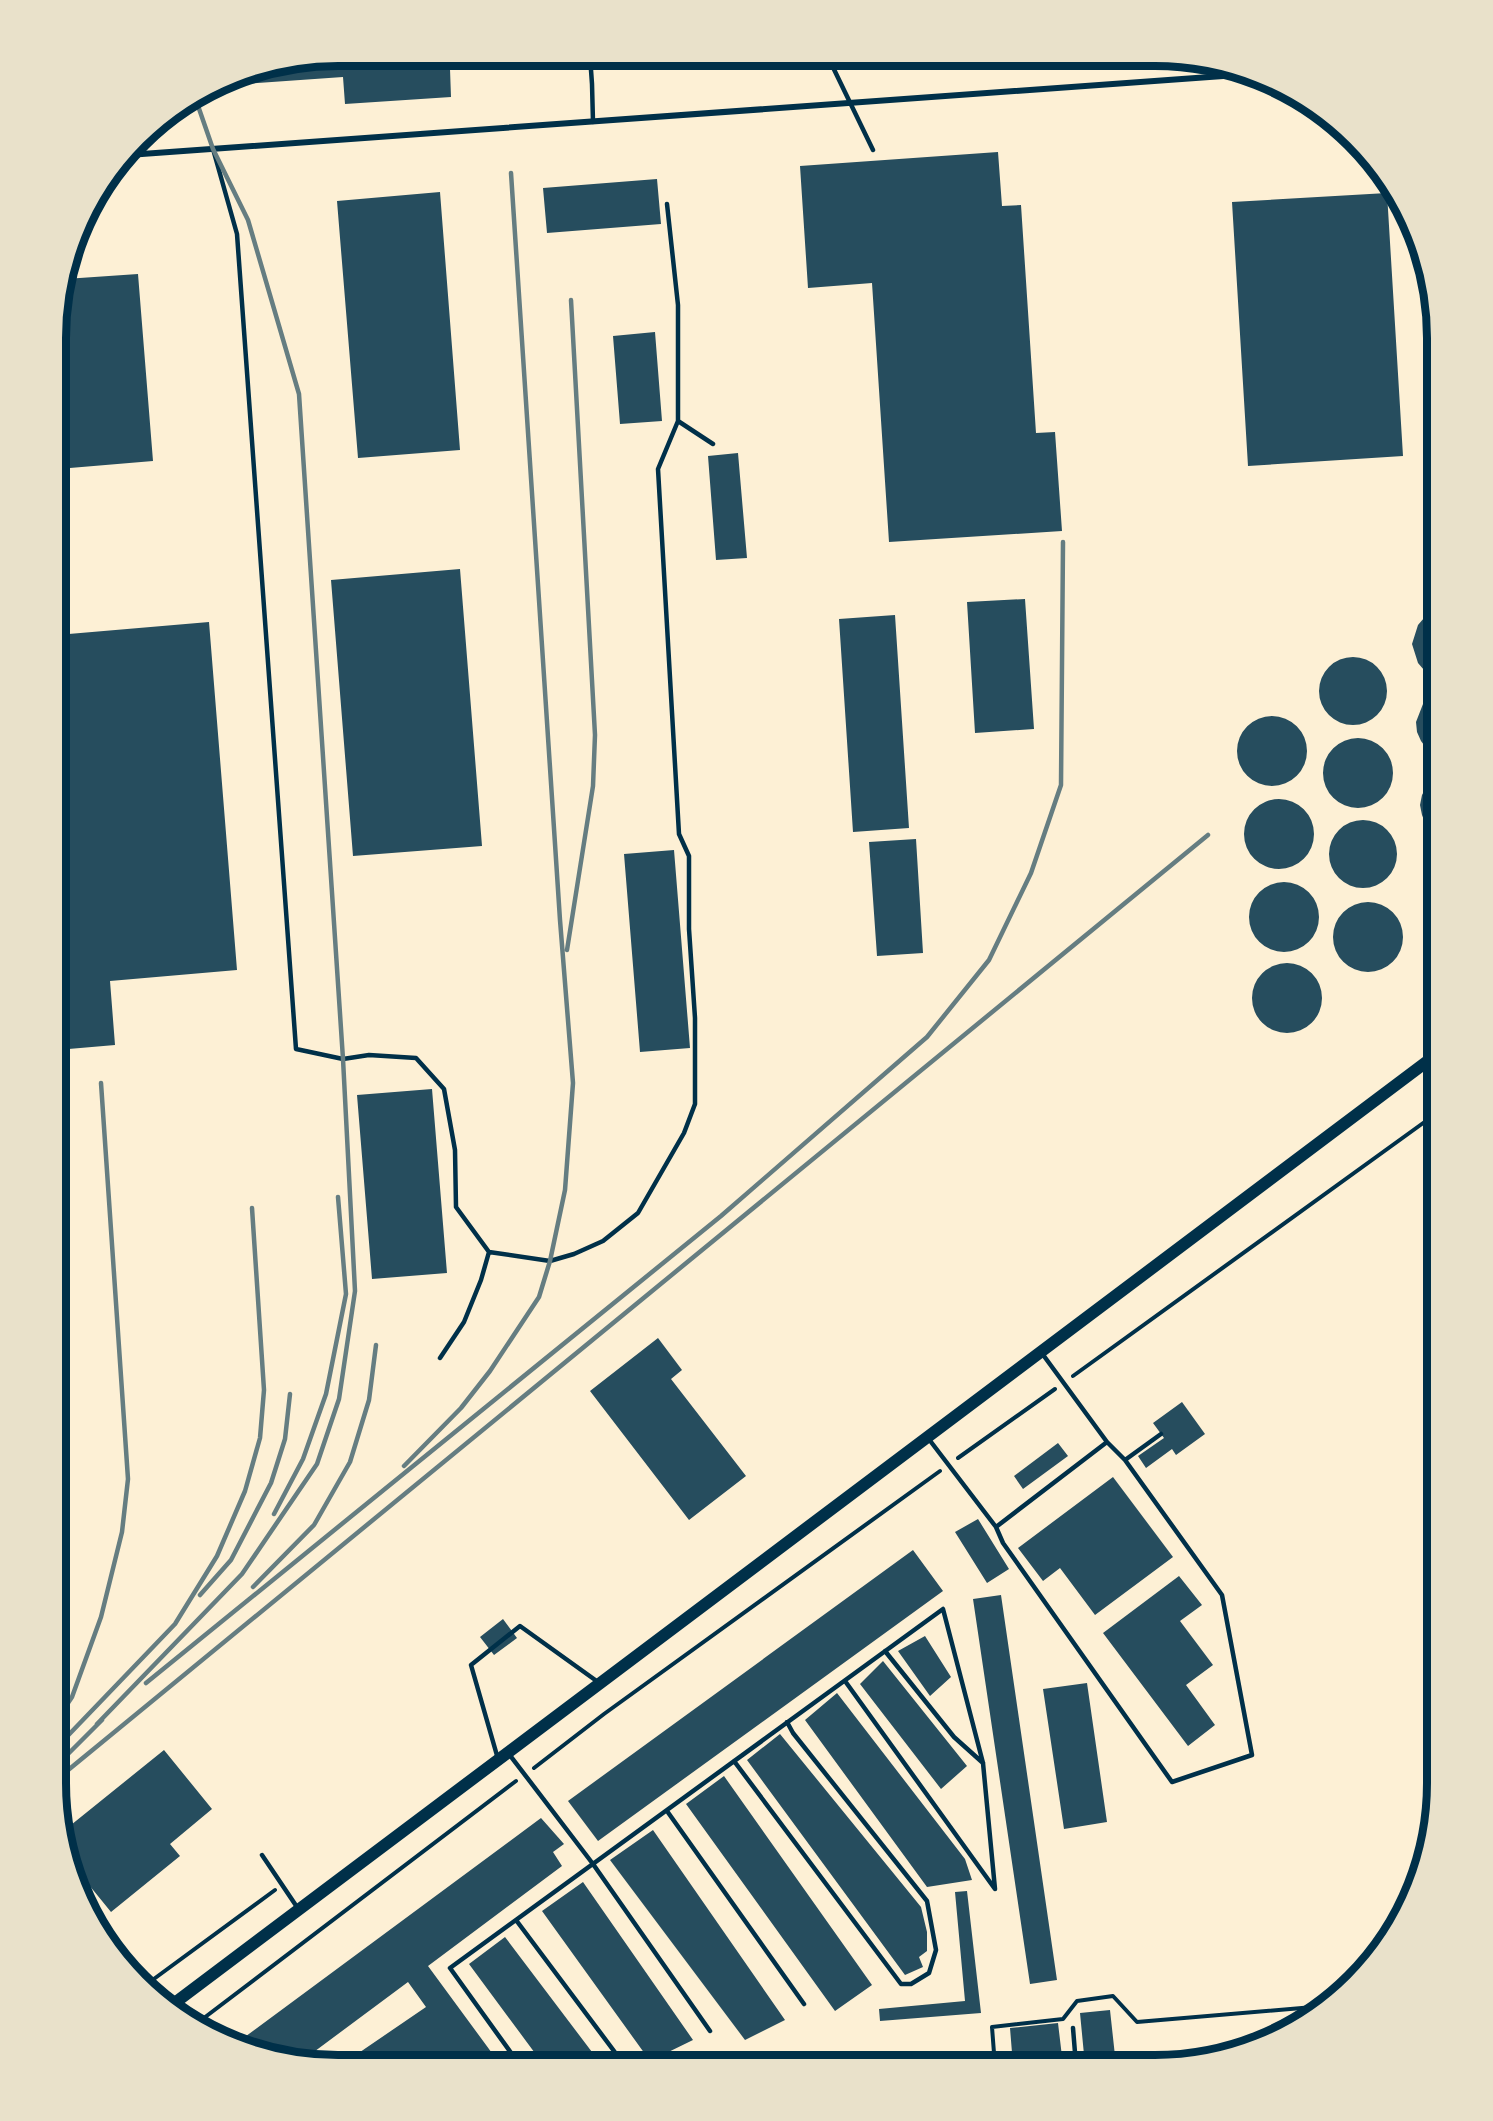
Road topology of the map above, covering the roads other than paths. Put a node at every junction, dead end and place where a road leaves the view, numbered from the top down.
1 (591, 66) edge
2 (832, 66) edge
3 (1227, 76) edge
4 (851, 103) junction
5 (592, 122) junction
6 (213, 149) junction
7 (873, 150) dead end
8 (138, 154) edge
9 (667, 204) dead end
10 (678, 421) junction
11 (713, 444) dead end
12 (1427, 1062) edge
13 (489, 1252) junction
14 (1041, 1352) junction
15 (440, 1358) dead end
16 (1161, 1434) dead end
17 (927, 1437) junction
18 (1107, 1442) junction
19 (1125, 1460) junction
20 (996, 1527) junction
21 (885, 1651) junction
22 (845, 1681) junction
23 (600, 1683) junction
24 (788, 1722) junction
25 (503, 1756) junction
26 (734, 1761) junction
27 (982, 1762) junction
28 (667, 1810) junction
29 (262, 1855) dead end
30 (593, 1864) junction
31 (298, 1910) junction
32 (516, 1920) junction
33 (176, 2002) edge
34 (804, 2004) dead end
35 (1073, 2028) dead end
36 (710, 2031) dead end
37 (513, 2055) edge
38 (617, 2055) dead end
39 (1075, 2055) edge

1 - 5 lane
2 - 4 lane
3 - 4 street
4 - 5 street
4 - 7 lane
5 - 6 street
6 - 8 street
6 - 13 lane
9 - 10 lane
10 - 11 lane
10 - 13 lane
12 - 14 main road
13 - 15 lane
14 - 17 main road
14 - 18 lane
16 - 19 lane
17 - 20 lane
17 - 23 main road
18 - 19 lane
18 - 20 lane
19 - 20 lane
21 - 22 lane
21 - 27 lane
21 - 27 lane
22 - 24 lane
22 - 27 lane
23 - 25 main road
23 - 25 lane
24 - 26 lane
24 - 26 lane
25 - 30 lane
25 - 31 main road
26 - 28 lane
28 - 30 lane
28 - 34 lane
29 - 31 lane
30 - 32 lane
30 - 36 lane
31 - 33 main road
32 - 37 lane
32 - 38 lane
35 - 39 lane

